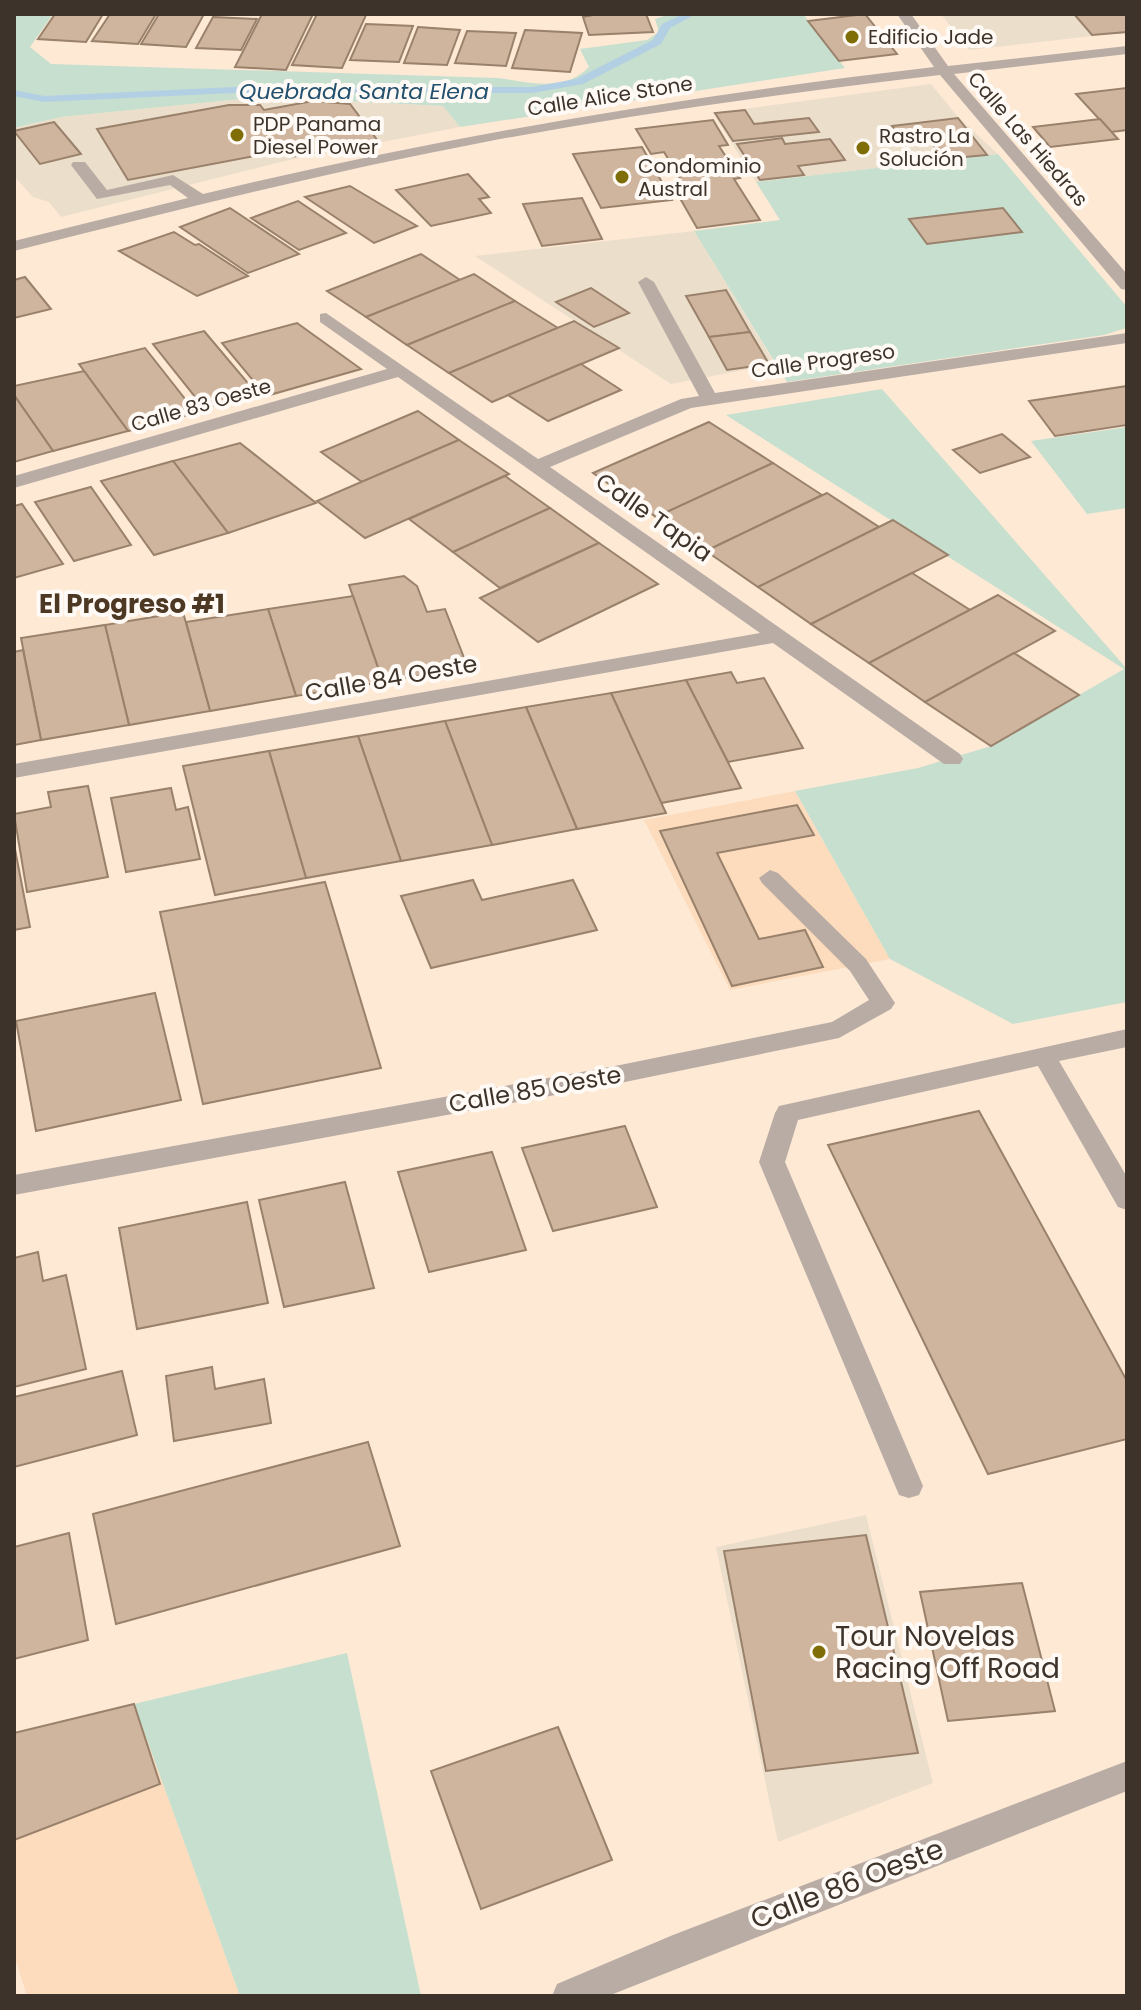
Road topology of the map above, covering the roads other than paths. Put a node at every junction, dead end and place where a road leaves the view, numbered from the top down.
1 (904, 14) edge
2 (1127, 50) edge
3 (944, 71) junction
4 (79, 165) dead end
5 (201, 200) junction
6 (14, 246) edge
7 (646, 282) dead end
8 (1127, 285) edge
9 (326, 318) dead end
10 (1127, 338) edge
11 (401, 371) junction
12 (710, 400) junction
13 (537, 466) junction
14 (14, 482) edge
15 (777, 636) junction
16 (952, 759) dead end
17 (14, 771) edge
18 (770, 878) dead end
19 (1127, 1038) edge
20 (1044, 1056) junction
21 (14, 1185) edge
22 (1127, 1200) edge
23 (909, 1486) dead end
24 (1127, 1776) edge
25 (569, 1996) edge

1 - 3 street, Calle Las Hiedras
2 - 3 street, Calle Alice Stone
3 - 5 street, Calle Alice Stone
3 - 8 street, Calle Las Hiedras
4 - 5 street
5 - 6 street, Calle Alice Stone
7 - 12 street
9 - 11 street, Calle Tapia
10 - 12 street, Calle Progreso
11 - 13 street, Calle Tapia
11 - 14 street, Calle 83 Oeste
12 - 13 street, Calle Progreso
13 - 15 street, Calle Tapia
15 - 16 street, Calle Tapia
15 - 17 street, Calle 84 Oeste
18 - 21 street, Calle 85 Oeste
19 - 20 street
20 - 22 street
20 - 23 street
24 - 25 street, Calle 86 Oeste

